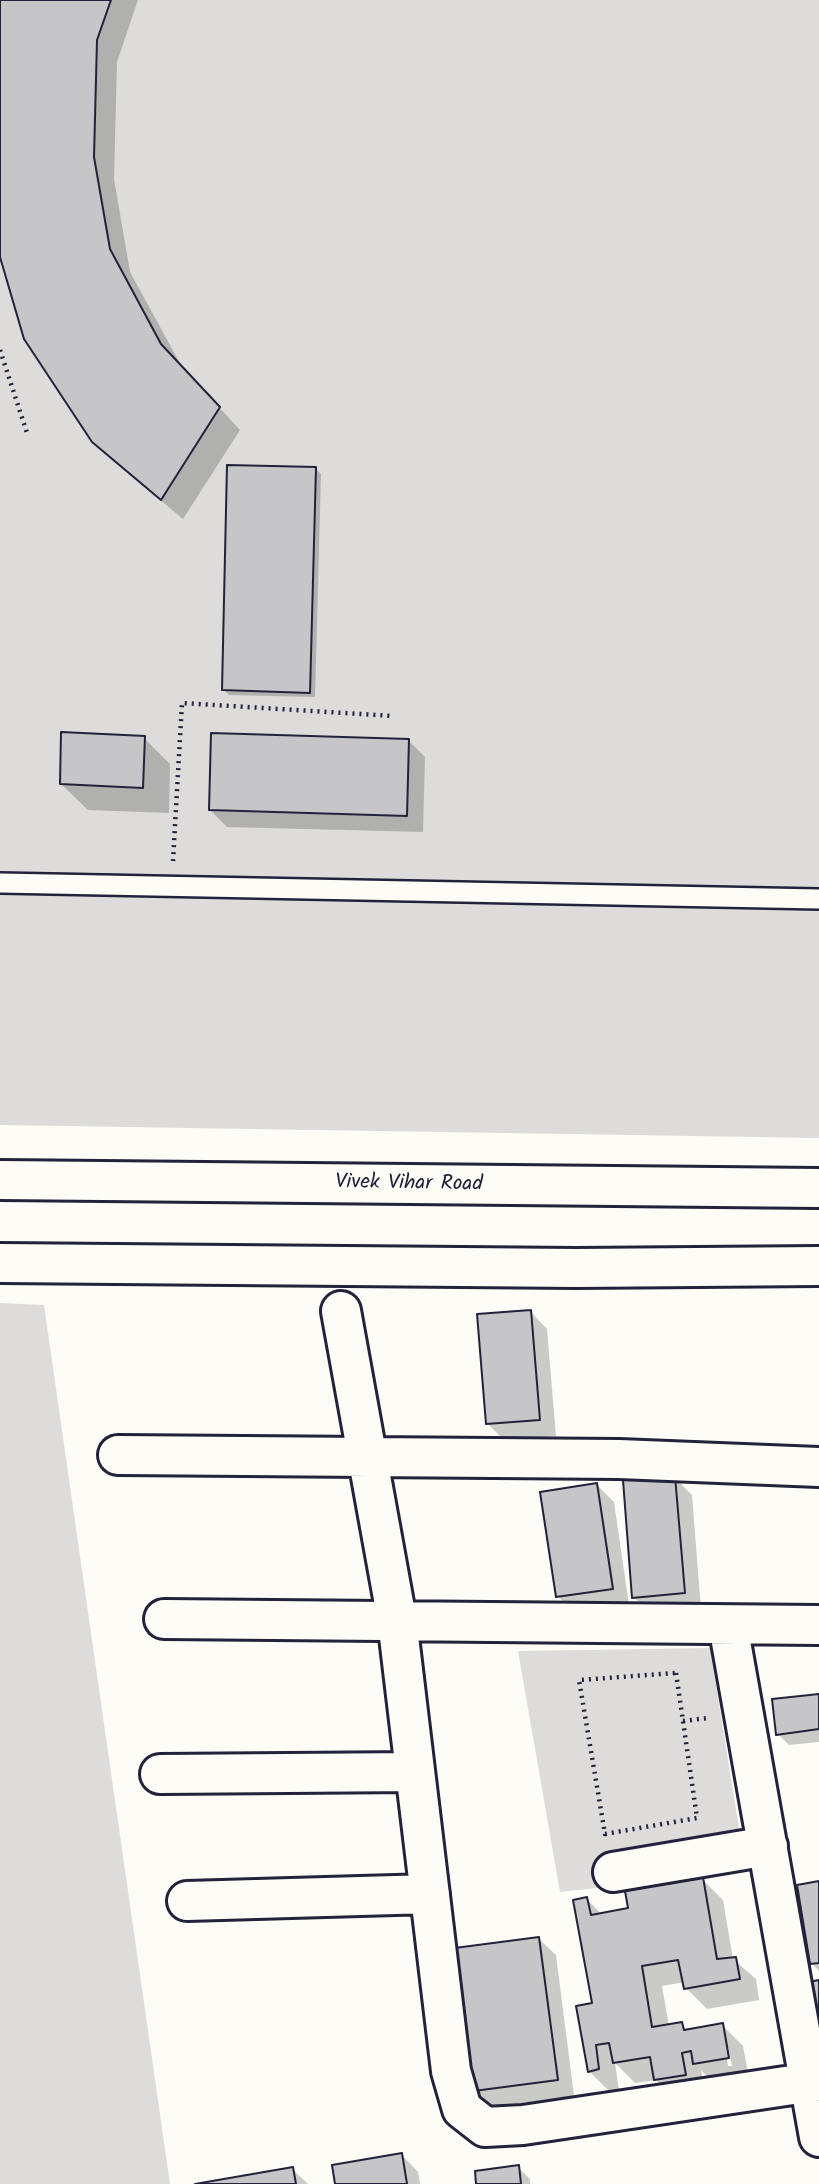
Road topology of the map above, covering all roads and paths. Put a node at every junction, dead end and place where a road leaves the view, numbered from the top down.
1 (0, 351) edge
2 (28, 436) dead end
3 (393, 716) dead end
4 (0, 883) edge
5 (171, 886) junction
6 (819, 899) edge
7 (0, 1180) edge
8 (819, 1188) edge
9 (0, 1263) edge
10 (819, 1266) edge
11 (341, 1311) dead end
12 (118, 1455) dead end
13 (366, 1457) junction
14 (819, 1467) edge
15 (164, 1619) dead end
16 (397, 1620) junction
17 (728, 1625) junction
18 (819, 1625) edge
19 (683, 1721) joint
20 (415, 1772) junction
21 (160, 1774) dead end
22 (768, 1846) junction
23 (613, 1872) dead end
24 (430, 1894) junction
25 (187, 1901) dead end
26 (814, 2082) edge
27 (819, 2137) edge

1 - 2 path
3 - 5 path
4 - 5 lane
5 - 6 lane
7 - 8 street, Vivek Vihar Road
9 - 10 street
11 - 13 street
12 - 13 street
13 - 14 street
13 - 16 street
15 - 16 street
16 - 17 street
16 - 20 street
17 - 18 street
17 - 22 street
19 - 19 path
20 - 21 street
20 - 24 street
22 - 23 street
22 - 26 street
24 - 25 street
24 - 26 street
26 - 27 street

